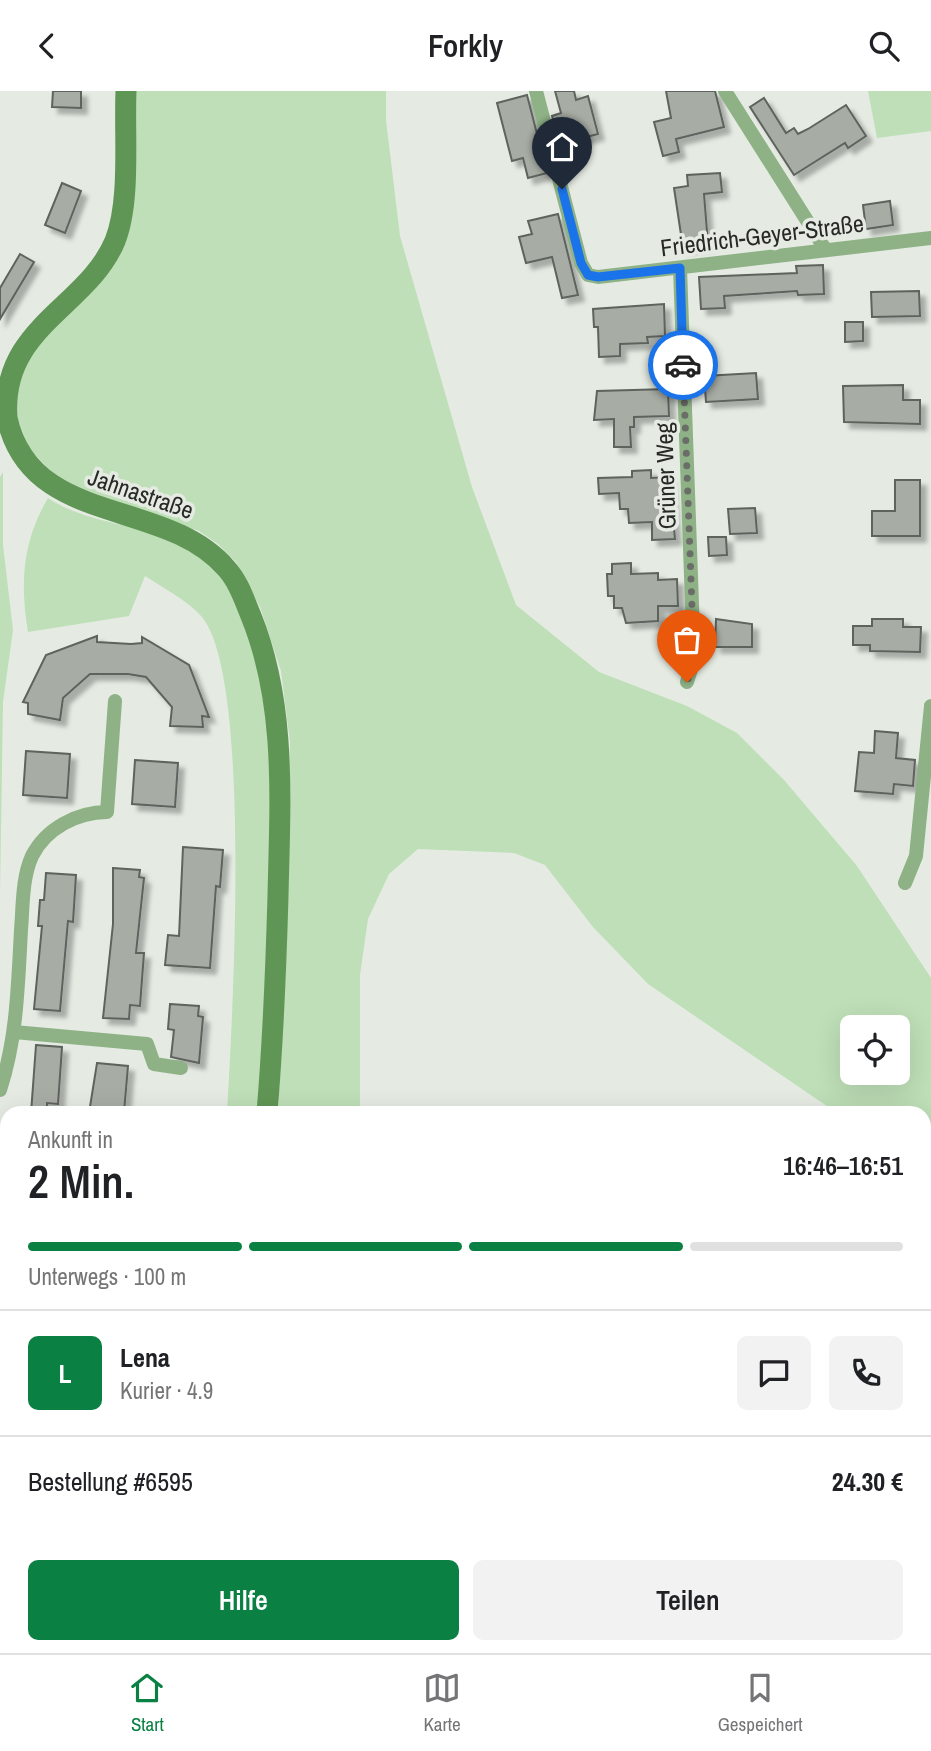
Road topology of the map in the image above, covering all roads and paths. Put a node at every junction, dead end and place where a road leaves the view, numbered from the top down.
1 (125, 91) edge
2 (537, 91) edge
3 (725, 91) edge
4 (931, 238) edge
5 (825, 249) junction
6 (680, 268) junction
7 (6, 435) edge
8 (687, 682) dead end
9 (115, 701) dead end
10 (931, 706) edge
11 (905, 883) dead end
12 (14, 1032) junction
13 (181, 1068) dead end
14 (0, 1090) edge
15 (267, 1106) edge

1 - 7 street, Jahnastraße
2 - 6 street, Friedrich-Geyer-Straße
3 - 5 street
4 - 5 street, Friedrich-Geyer-Straße
5 - 6 street, Friedrich-Geyer-Straße
6 - 8 street, Grüner Weg
7 - 15 street, Jahnastraße
9 - 12 street
10 - 11 street
12 - 13 street
12 - 14 street

